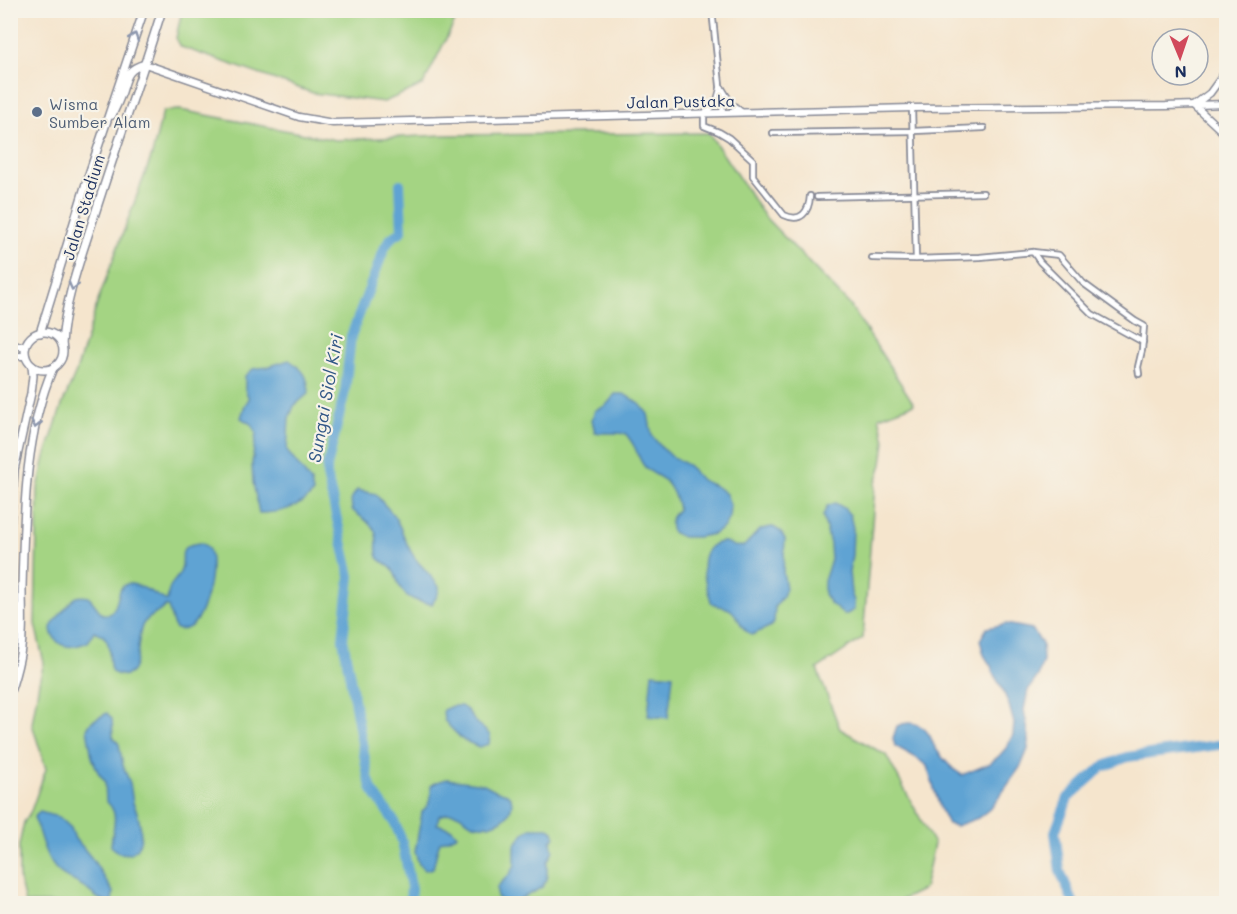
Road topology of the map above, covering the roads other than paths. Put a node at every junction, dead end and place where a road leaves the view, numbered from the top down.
1 (144, 10) edge
2 (162, 10) edge
3 (712, 10) edge
4 (145, 64) junction
5 (1227, 71) edge
6 (721, 88) junction
7 (1227, 104) edge
8 (1194, 105) junction
9 (912, 108) junction
10 (742, 112) junction
11 (705, 113) junction
12 (723, 113) junction
13 (984, 128) dead end
14 (104, 130) junction
15 (913, 131) junction
16 (773, 133) dead end
17 (1227, 135) edge
18 (983, 193) dead end
19 (915, 195) junction
20 (810, 196) dead end
21 (817, 197) dead end
22 (1033, 252) junction
23 (872, 258) dead end
24 (916, 259) junction
25 (40, 333) junction
26 (1143, 342) junction
27 (62, 345) junction
28 (10, 346) edge
29 (26, 346) junction
30 (10, 356) edge
31 (26, 356) junction
32 (32, 366) junction
33 (52, 368) junction
34 (1139, 374) dead end
35 (10, 523) edge
36 (10, 692) edge

14 -> 1 main road, Jalan Stadium
2 - 4 main road, Jalan Stadium
3 - 6 street
4 - 11 street, Jalan Pustaka
4 - 14 main road
4 -> 27 main road, Jalan Stadium
5 - 8 street
6 - 10 street
6 - 11 street
6 - 12 street
7 - 8 street, Jalan Pustaka
8 - 9 street, Jalan Pustaka
8 - 17 street
9 - 10 street, Jalan Pustaka
9 - 15 street
10 - 12 street, Jalan Pustaka
11 - 12 street, Jalan Pustaka
11 - 20 street
13 - 15 street
14 - 25 main road, Jalan Stadium
15 - 16 street
15 - 19 street
18 - 19 street
19 - 21 street
19 - 24 street
22 - 24 street
22 - 26 street
22 - 26 street
23 - 24 street
25 - 27 main road
25 - 29 main road
26 - 34 street
27 - 33 main road
28 - 29 street
29 - 31 main road
30 - 31 street
31 - 32 main road
32 - 33 main road
32 - 35 main road
33 -> 36 main road

